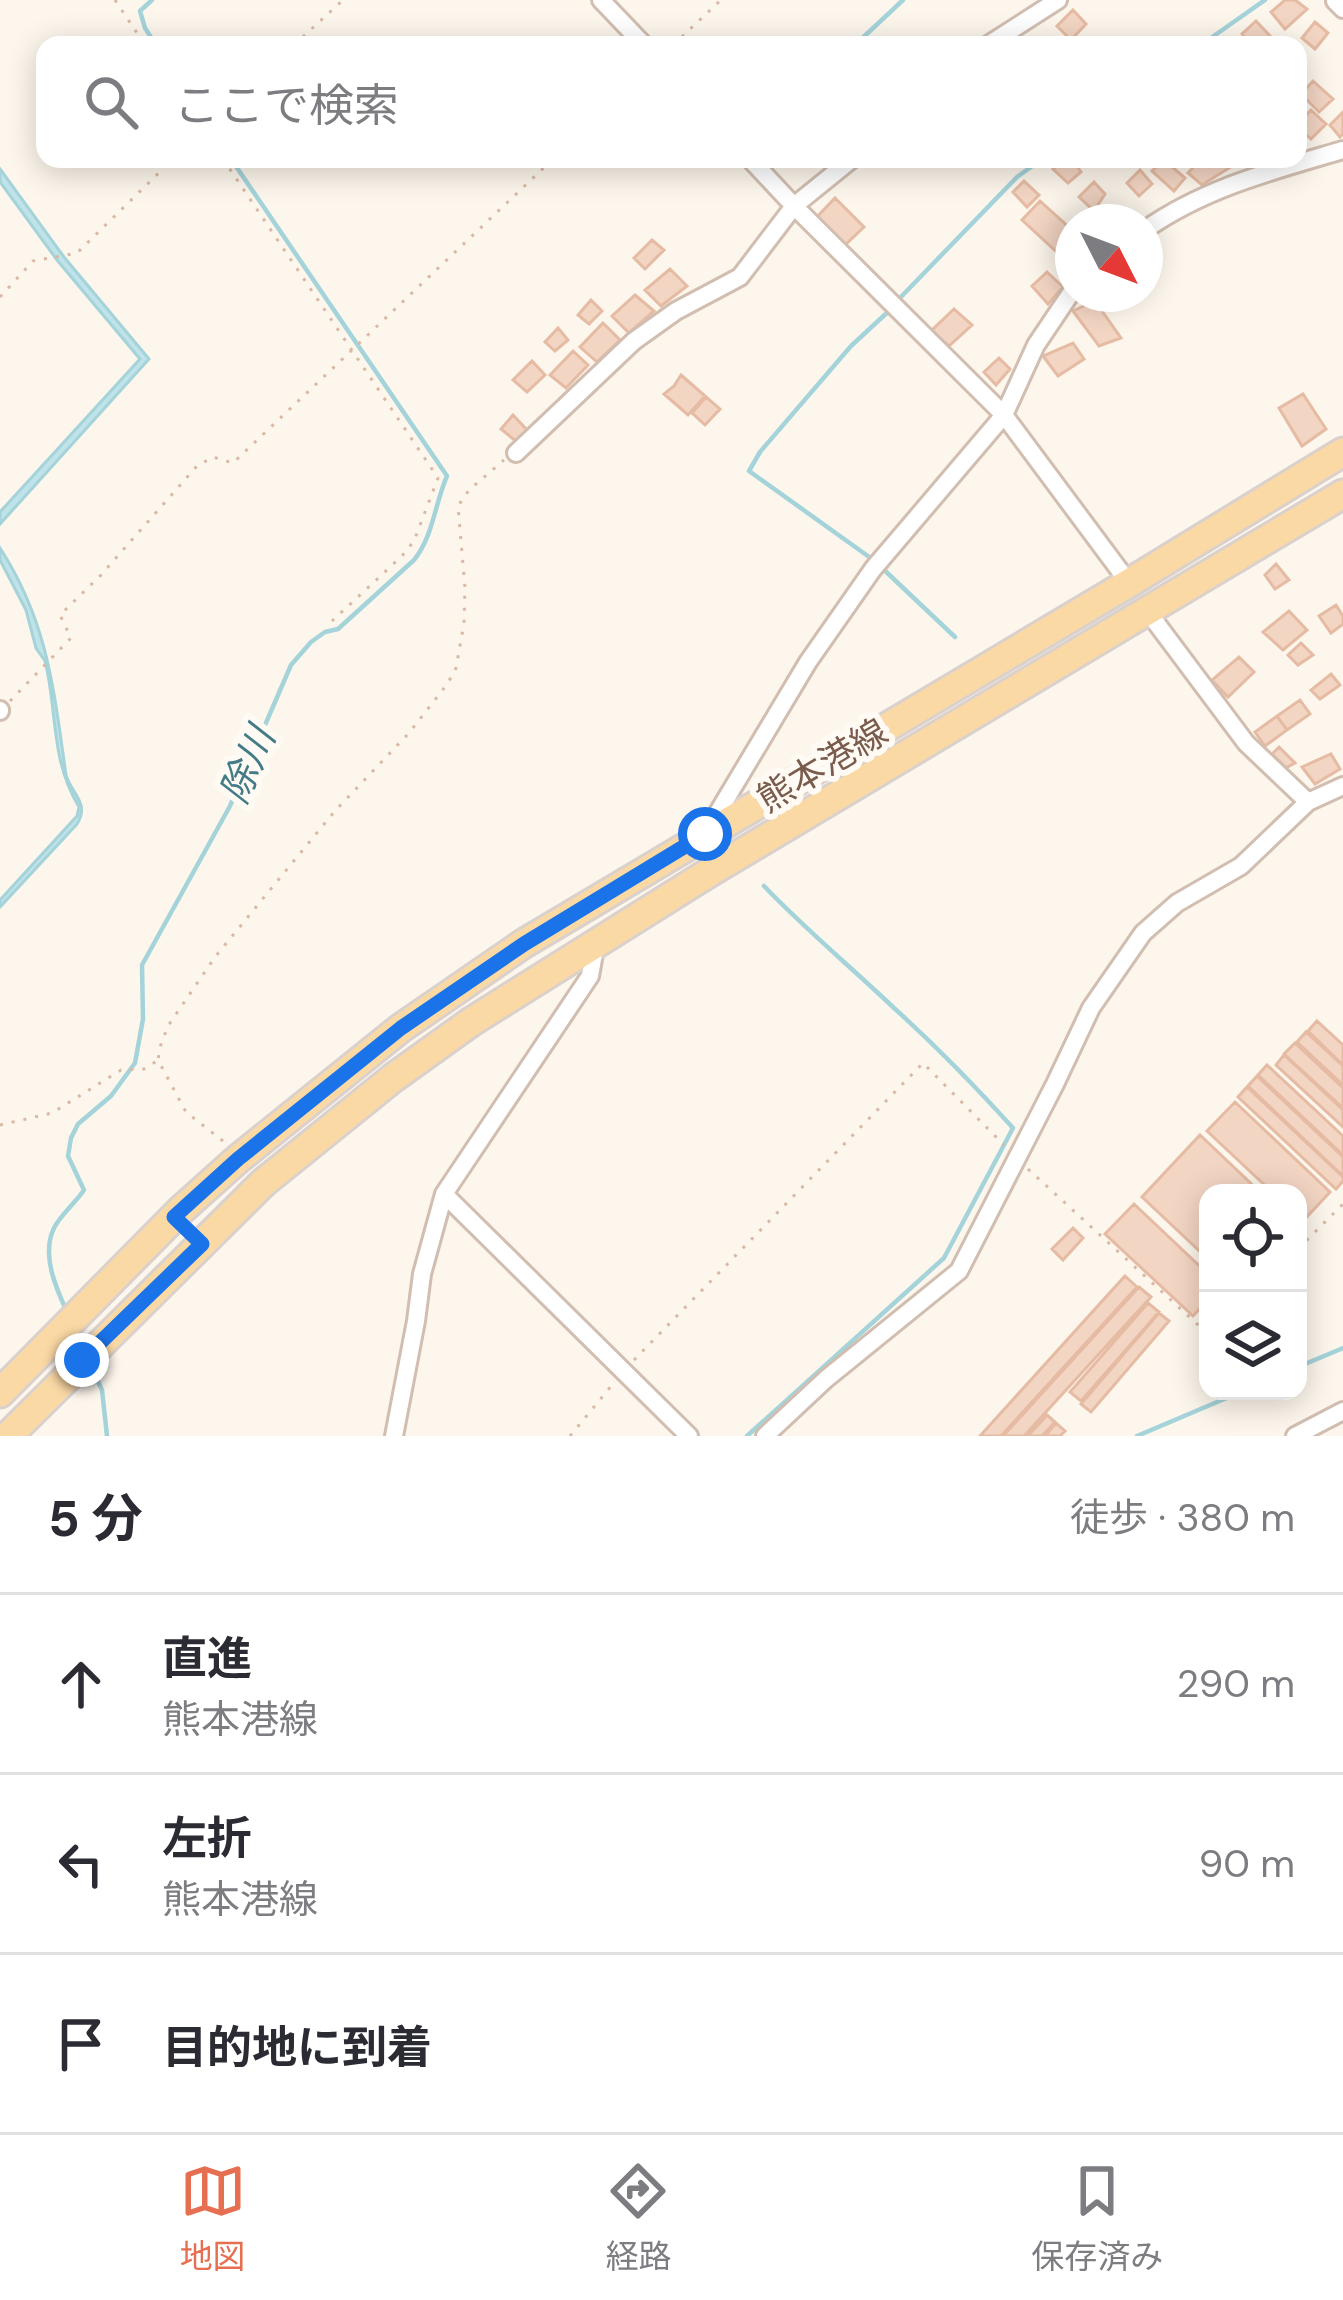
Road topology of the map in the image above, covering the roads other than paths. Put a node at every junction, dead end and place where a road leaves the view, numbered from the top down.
1 (601, 0) edge
2 (1058, 0) edge
3 (1335, 1) edge
4 (1343, 9) edge
5 (635, 36) edge
6 (1002, 36) edge
7 (1343, 150) edge
8 (1307, 161) edge
9 (758, 168) edge
10 (841, 168) edge
11 (1286, 168) edge
12 (794, 206) junction
13 (1163, 218) edge
14 (1058, 312) edge
15 (1004, 415) junction
16 (516, 452) road end
17 (1343, 452) edge
18 (1343, 494) edge
19 (1129, 583) junction
20 (1148, 612) junction
21 (1343, 786) edge
22 (1308, 802) junction
23 (705, 834) junction
24 (596, 941) junction
25 (444, 1193) junction
26 (174, 1217) junction
27 (202, 1244) junction
28 (0, 1394) edge
29 (1343, 1411) edge
30 (8, 1436) edge
31 (394, 1436) edge
32 (689, 1436) edge
33 (765, 1436) edge
34 (1295, 1436) edge

1 - 5 street
2 - 6 street
3 - 4 street
7 - 8 street
9 - 12 street
10 - 12 street
11 - 13 street
12 - 15 street
12 - 16 street
14 - 15 street
15 - 19 street
15 - 23 street
17 - 19 main road, 熊本港線
18 - 20 main road, 熊本港線
19 - 23 main road, 熊本港線
20 - 22 street
20 - 24 main road, 熊本港線
21 - 22 street
22 - 33 street
23 - 26 main road, 熊本港線
24 - 25 street
24 - 27 main road, 熊本港線
25 - 31 street
25 - 32 street
26 - 27 main road
26 - 28 main road, 熊本港線
27 - 30 main road, 熊本港線
29 - 34 street

